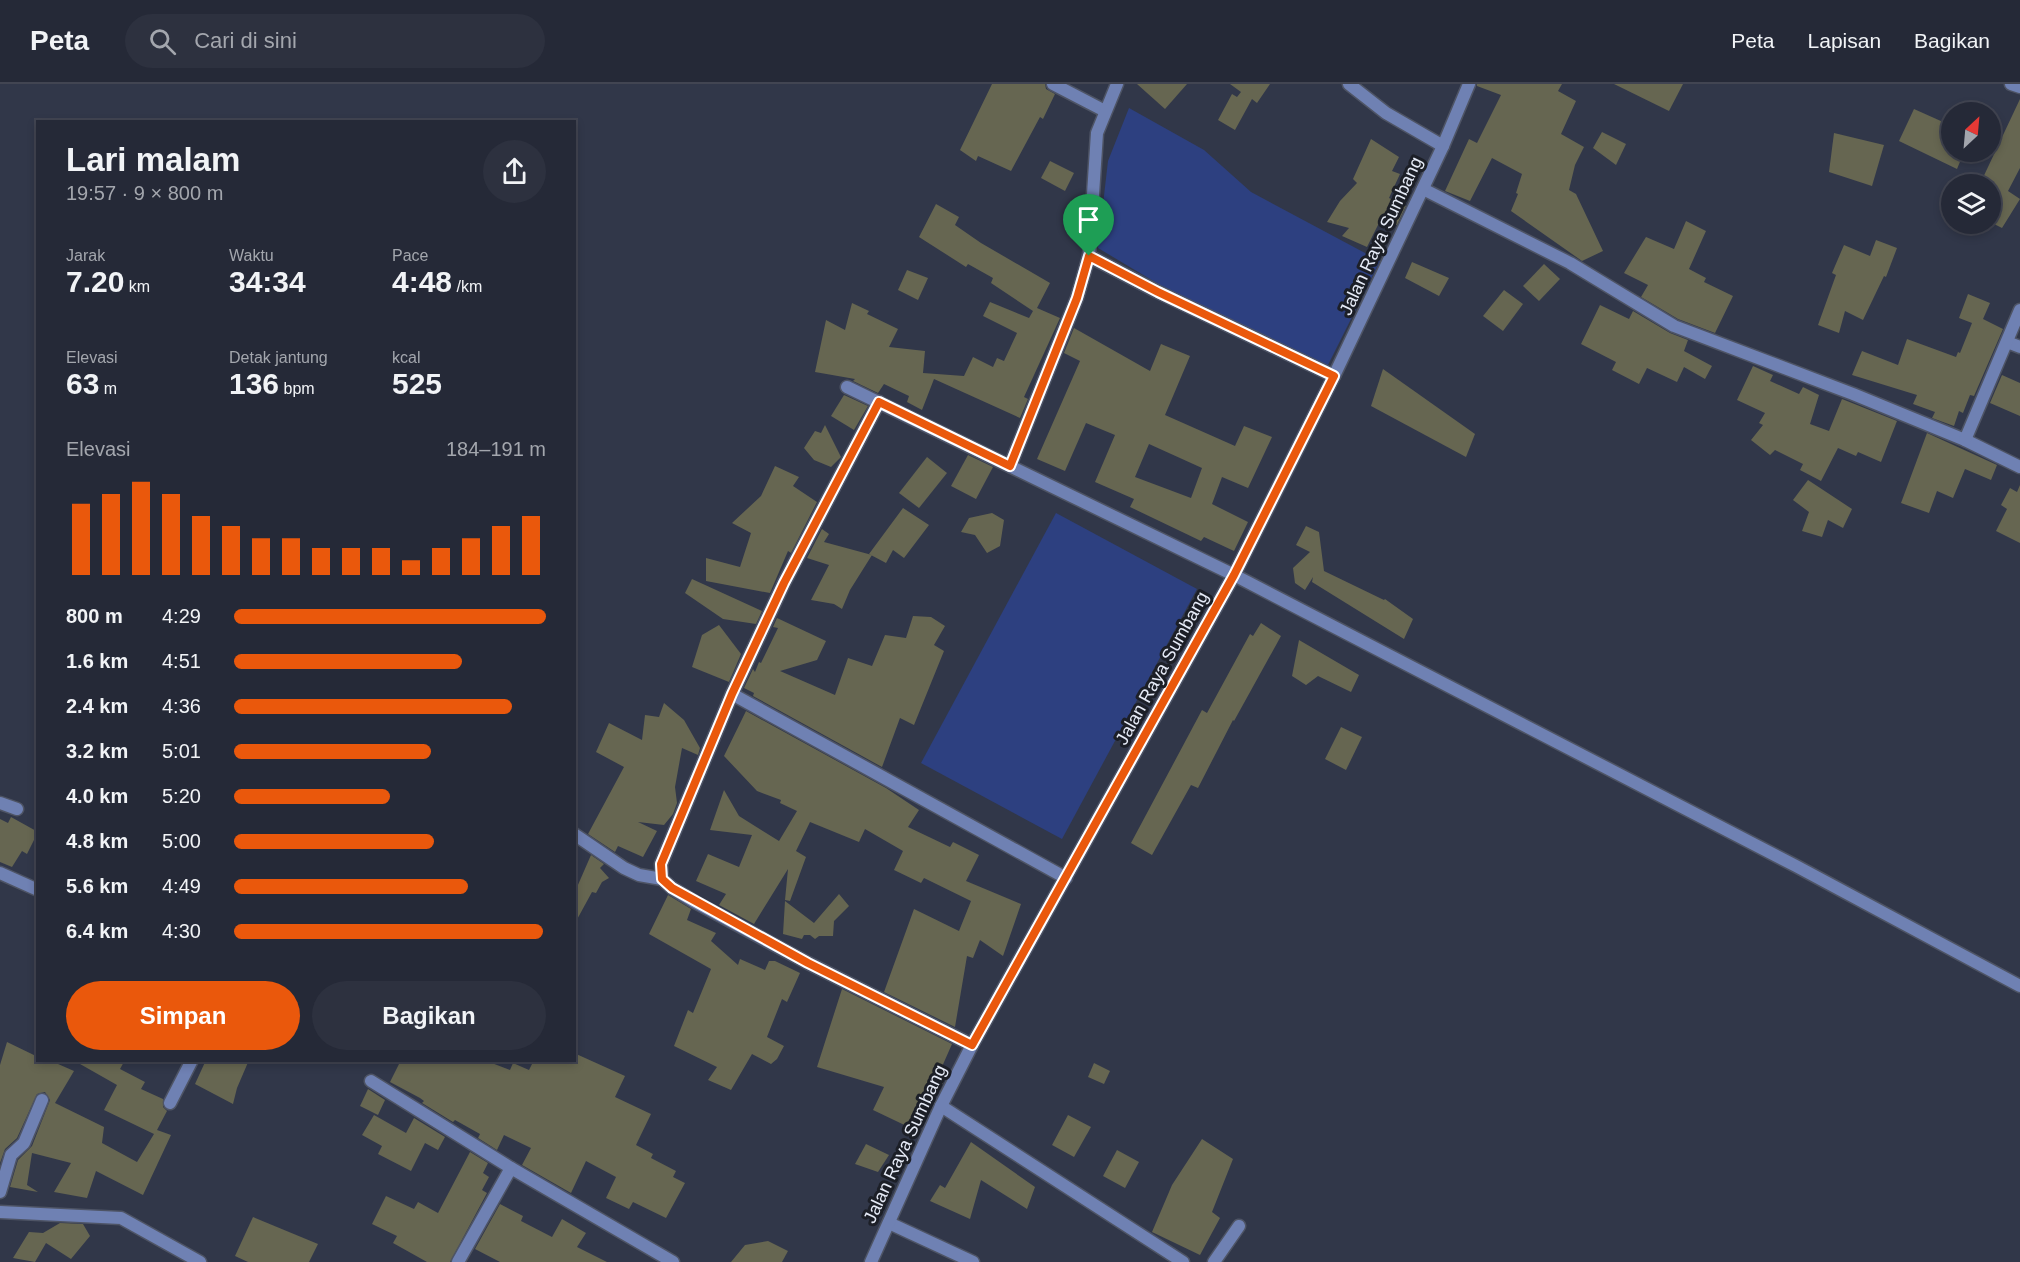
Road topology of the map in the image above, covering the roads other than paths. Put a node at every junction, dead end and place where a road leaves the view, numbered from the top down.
1 (1053, 84) edge
2 (1117, 84) edge
3 (1349, 84) edge
4 (1469, 84) edge
5 (2011, 84) edge
6 (2020, 87) edge
7 (1105, 111) junction
8 (1443, 146) junction
9 (1423, 189) junction
10 (1089, 256) junction
11 (2020, 310) edge
12 (2007, 342) junction
13 (2020, 347) edge
14 (1334, 376) junction
15 (847, 387) dead end
16 (879, 402) junction
17 (1965, 440) junction
18 (1010, 466) junction
19 (2020, 466) edge
20 (1234, 575) junction
21 (732, 694) junction
22 (0, 802) edge
23 (17, 808) dead end
24 (576, 835) edge
25 (0, 873) edge
26 (1066, 878) junction
27 (662, 879) junction
28 (36, 889) edge
29 (2020, 986) edge
30 (972, 1045) junction
31 (191, 1062) edge
32 (371, 1081) dead end
33 (42, 1100) dead end
34 (170, 1103) dead end
35 (941, 1106) junction
36 (511, 1168) junction
37 (0, 1192) edge
38 (0, 1212) edge
39 (889, 1223) junction
40 (1239, 1226) dead end
41 (200, 1262) edge
42 (458, 1262) edge
43 (673, 1262) edge
44 (871, 1262) edge
45 (974, 1262) edge
46 (1183, 1262) edge
47 (1214, 1262) edge

1 - 7 street
2 - 7 street
3 - 8 street
4 - 8 street, Jalan Raya Sumbang
5 - 6 street
7 - 10 street
8 - 9 street, Jalan Raya Sumbang
9 - 14 street, Jalan Raya Sumbang
9 - 17 street
10 - 14 street
10 - 18 street
11 - 12 street
12 - 13 street
12 - 17 street
14 - 20 street, Jalan Raya Sumbang
15 - 16 street
16 - 18 street
16 - 21 street
17 - 19 street
18 - 20 street
20 - 26 street, Jalan Raya Sumbang
20 - 29 street
21 - 26 street
21 - 27 street
22 - 23 street
24 - 27 street
25 - 28 street
26 - 30 street, Jalan Raya Sumbang
27 - 30 street
30 - 35 street, Jalan Raya Sumbang
31 - 34 street
32 - 36 street
33 - 37 street
35 - 39 street, Jalan Raya Sumbang
35 - 46 street
36 - 42 street
36 - 43 street
38 - 41 street
39 - 44 street, Jalan Raya Sumbang
39 - 45 street
40 - 47 street

